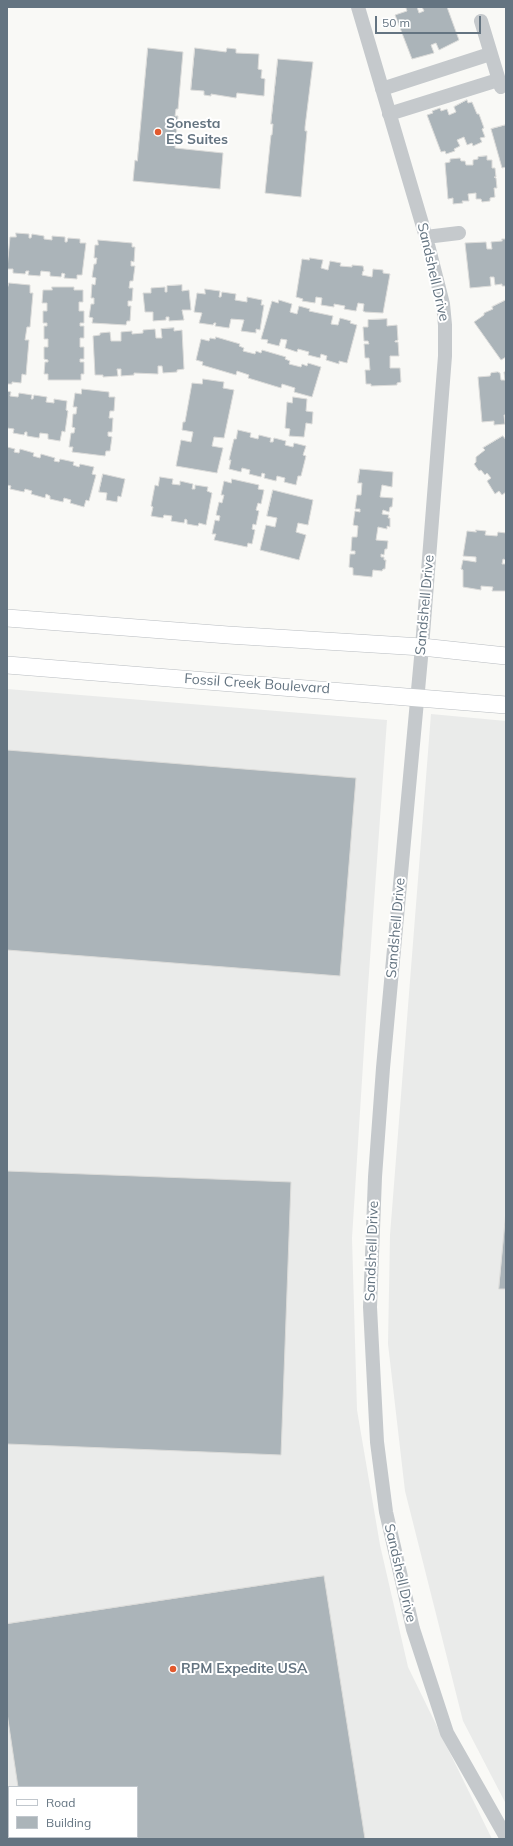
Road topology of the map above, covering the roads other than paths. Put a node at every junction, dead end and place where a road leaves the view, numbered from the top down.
1 (358, 7) edge
2 (481, 21) dead end
3 (490, 54) junction
4 (382, 89) junction
5 (389, 114) junction
6 (459, 233) dead end
7 (426, 237) junction
8 (7, 618) edge
9 (422, 647) junction
10 (506, 656) edge
11 (7, 665) edge
12 (416, 697) junction
13 (506, 705) edge
14 (506, 1837) edge

1 - 4 street, Sandshell Drive
2 - 3 street
3 - 4 street
3 - 5 street
4 - 5 street, Sandshell Drive
5 - 7 street, Sandshell Drive
6 - 7 street
7 - 9 street, Sandshell Drive
8 - 9 main road
9 - 10 main road
9 - 12 street, Sandshell Drive
11 - 12 main road, Fossil Creek Boulevard
12 - 13 main road, Fossil Creek Boulevard
12 - 14 street, Sandshell Drive

